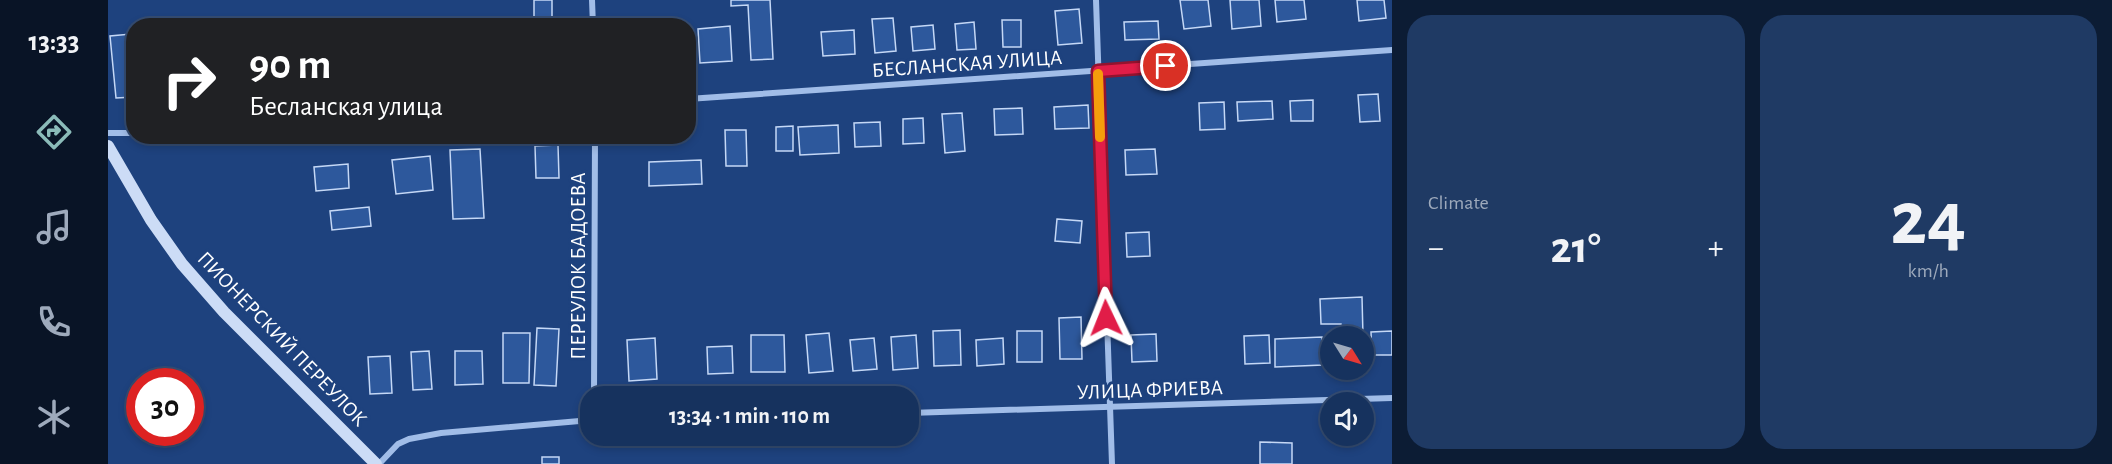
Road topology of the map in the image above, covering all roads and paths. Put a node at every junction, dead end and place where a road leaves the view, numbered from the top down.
1 (592, 0) edge
2 (1096, 0) edge
3 (593, 18) edge
4 (1392, 50) edge
5 (1098, 71) junction
6 (696, 98) edge
7 (108, 133) edge
8 (126, 133) edge
9 (595, 144) edge
10 (108, 146) edge
11 (594, 386) edge
12 (1392, 398) edge
13 (1110, 408) junction
14 (919, 413) edge
15 (580, 421) edge
16 (378, 464) edge
17 (1112, 464) edge

1 - 3 street
2 - 5 street
4 - 5 street, БЕСЛАНСКАЯ УЛИЦА
5 - 6 street, БЕСЛАНСКАЯ УЛИЦА
5 - 13 street
7 - 8 street
9 - 11 street, ПЕРЕУЛОК БАДОЕВА
10 - 16 street, ПИОНЕРСКИЙ ПЕРЕУЛОК
12 - 13 street, УЛИЦА ФРИЕВА
13 - 14 street, УЛИЦА ФРИЕВА
13 - 17 street
15 - 16 street

